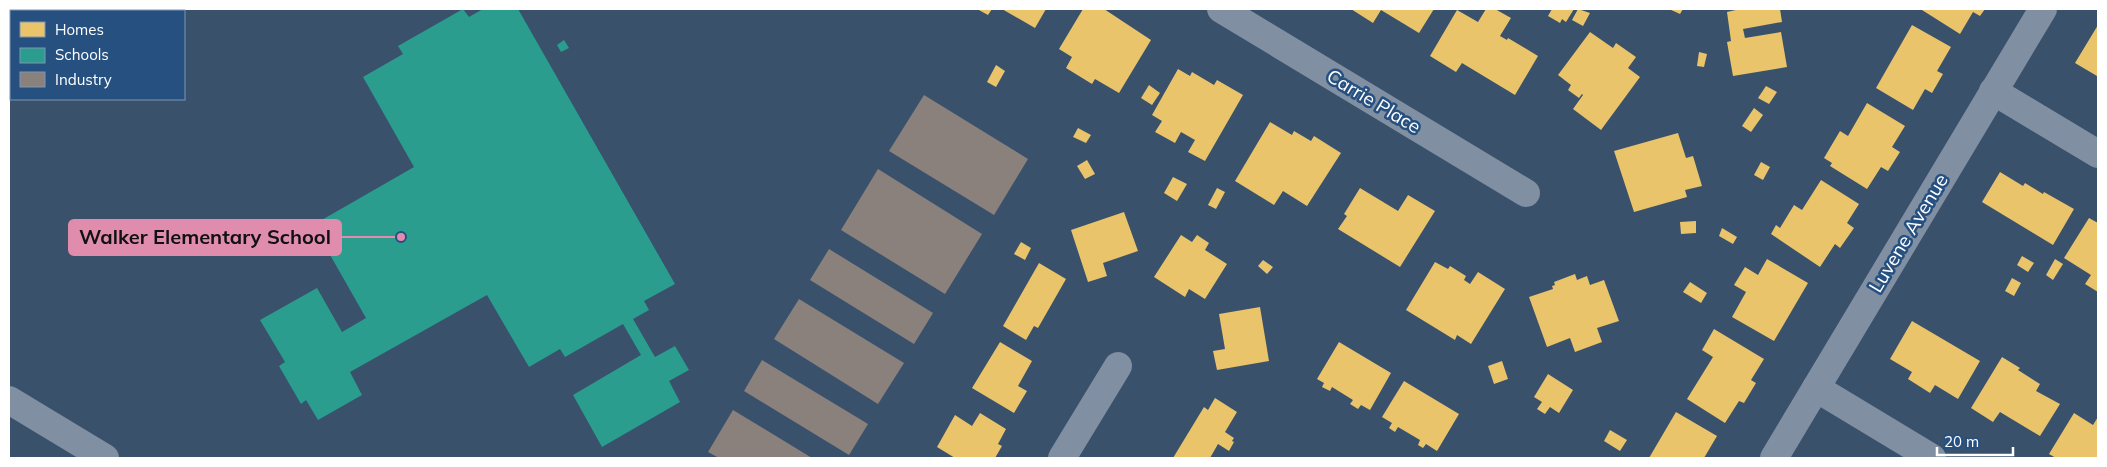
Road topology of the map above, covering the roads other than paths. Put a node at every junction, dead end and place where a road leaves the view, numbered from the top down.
1 (1221, 9) edge
2 (2043, 9) edge
3 (1993, 92) junction
4 (2098, 154) edge
5 (1526, 193) dead end
6 (1118, 366) dead end
7 (1816, 388) junction
8 (9, 400) edge
9 (105, 458) edge
10 (1062, 458) edge
11 (1774, 458) edge
12 (1932, 458) edge

1 - 5 street, Carrie Place
2 - 3 street, Luvene Avenue
3 - 4 street
3 - 7 street, Luvene Avenue
6 - 10 street
7 - 11 street, Luvene Avenue
7 - 12 street
8 - 9 street

